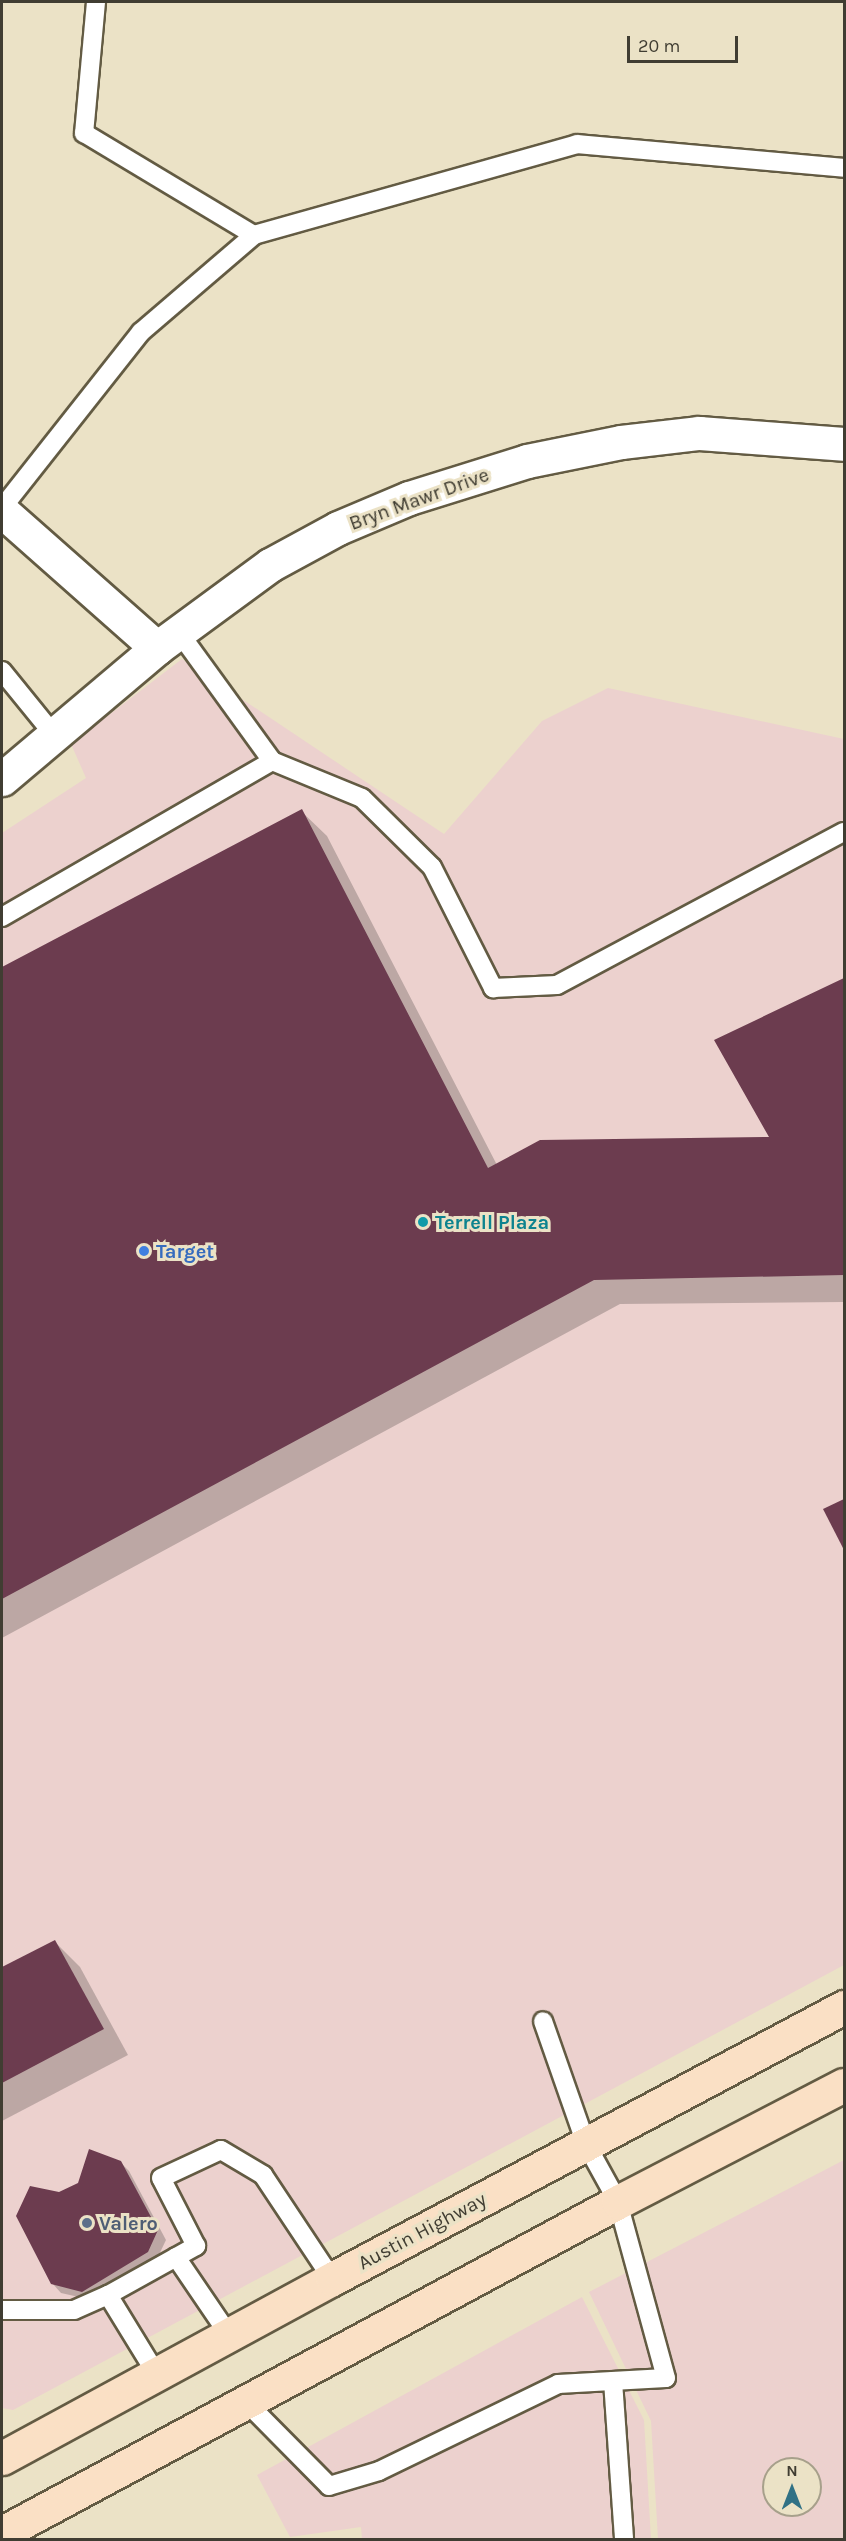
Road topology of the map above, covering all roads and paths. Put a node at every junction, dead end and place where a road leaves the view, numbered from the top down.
1 (96, 2) edge
2 (844, 168) edge
3 (254, 235) junction
4 (844, 444) edge
5 (2, 509) edge
6 (167, 640) junction
7 (2, 671) edge
8 (54, 735) junction
9 (272, 761) junction
10 (2, 779) edge
11 (844, 832) edge
12 (2, 917) edge
13 (844, 2007) edge
14 (543, 2021) dead end
15 (844, 2085) edge
16 (585, 2144) junction
17 (618, 2202) junction
18 (176, 2257) junction
19 (332, 2279) junction
20 (108, 2295) junction
21 (2, 2310) edge
22 (230, 2335) junction
23 (157, 2375) junction
24 (613, 2381) junction
25 (246, 2402) junction
26 (2, 2458) edge
27 (2, 2533) edge
28 (624, 2540) edge

1 - 3 lane
2 - 3 lane
3 - 5 lane
4 - 6 street, Bryn Mawr Drive
5 - 6 street
6 - 8 street, Bryn Mawr Drive
6 - 9 lane
7 - 8 lane
8 - 10 street, Bryn Mawr Drive
9 - 11 lane
9 - 12 lane
13 - 16 main road, Austin Highway
14 - 16 lane
15 - 17 main road
16 - 17 lane
16 - 19 main road, Austin Highway
17 - 24 lane
17 - 25 main road
18 - 19 lane
18 - 20 lane
18 - 22 lane
19 - 22 main road, Austin Highway
20 - 21 lane
20 - 23 lane
22 - 23 main road, Austin Highway
23 - 26 main road, Austin Highway
24 - 25 lane
24 - 28 lane
25 - 27 main road

